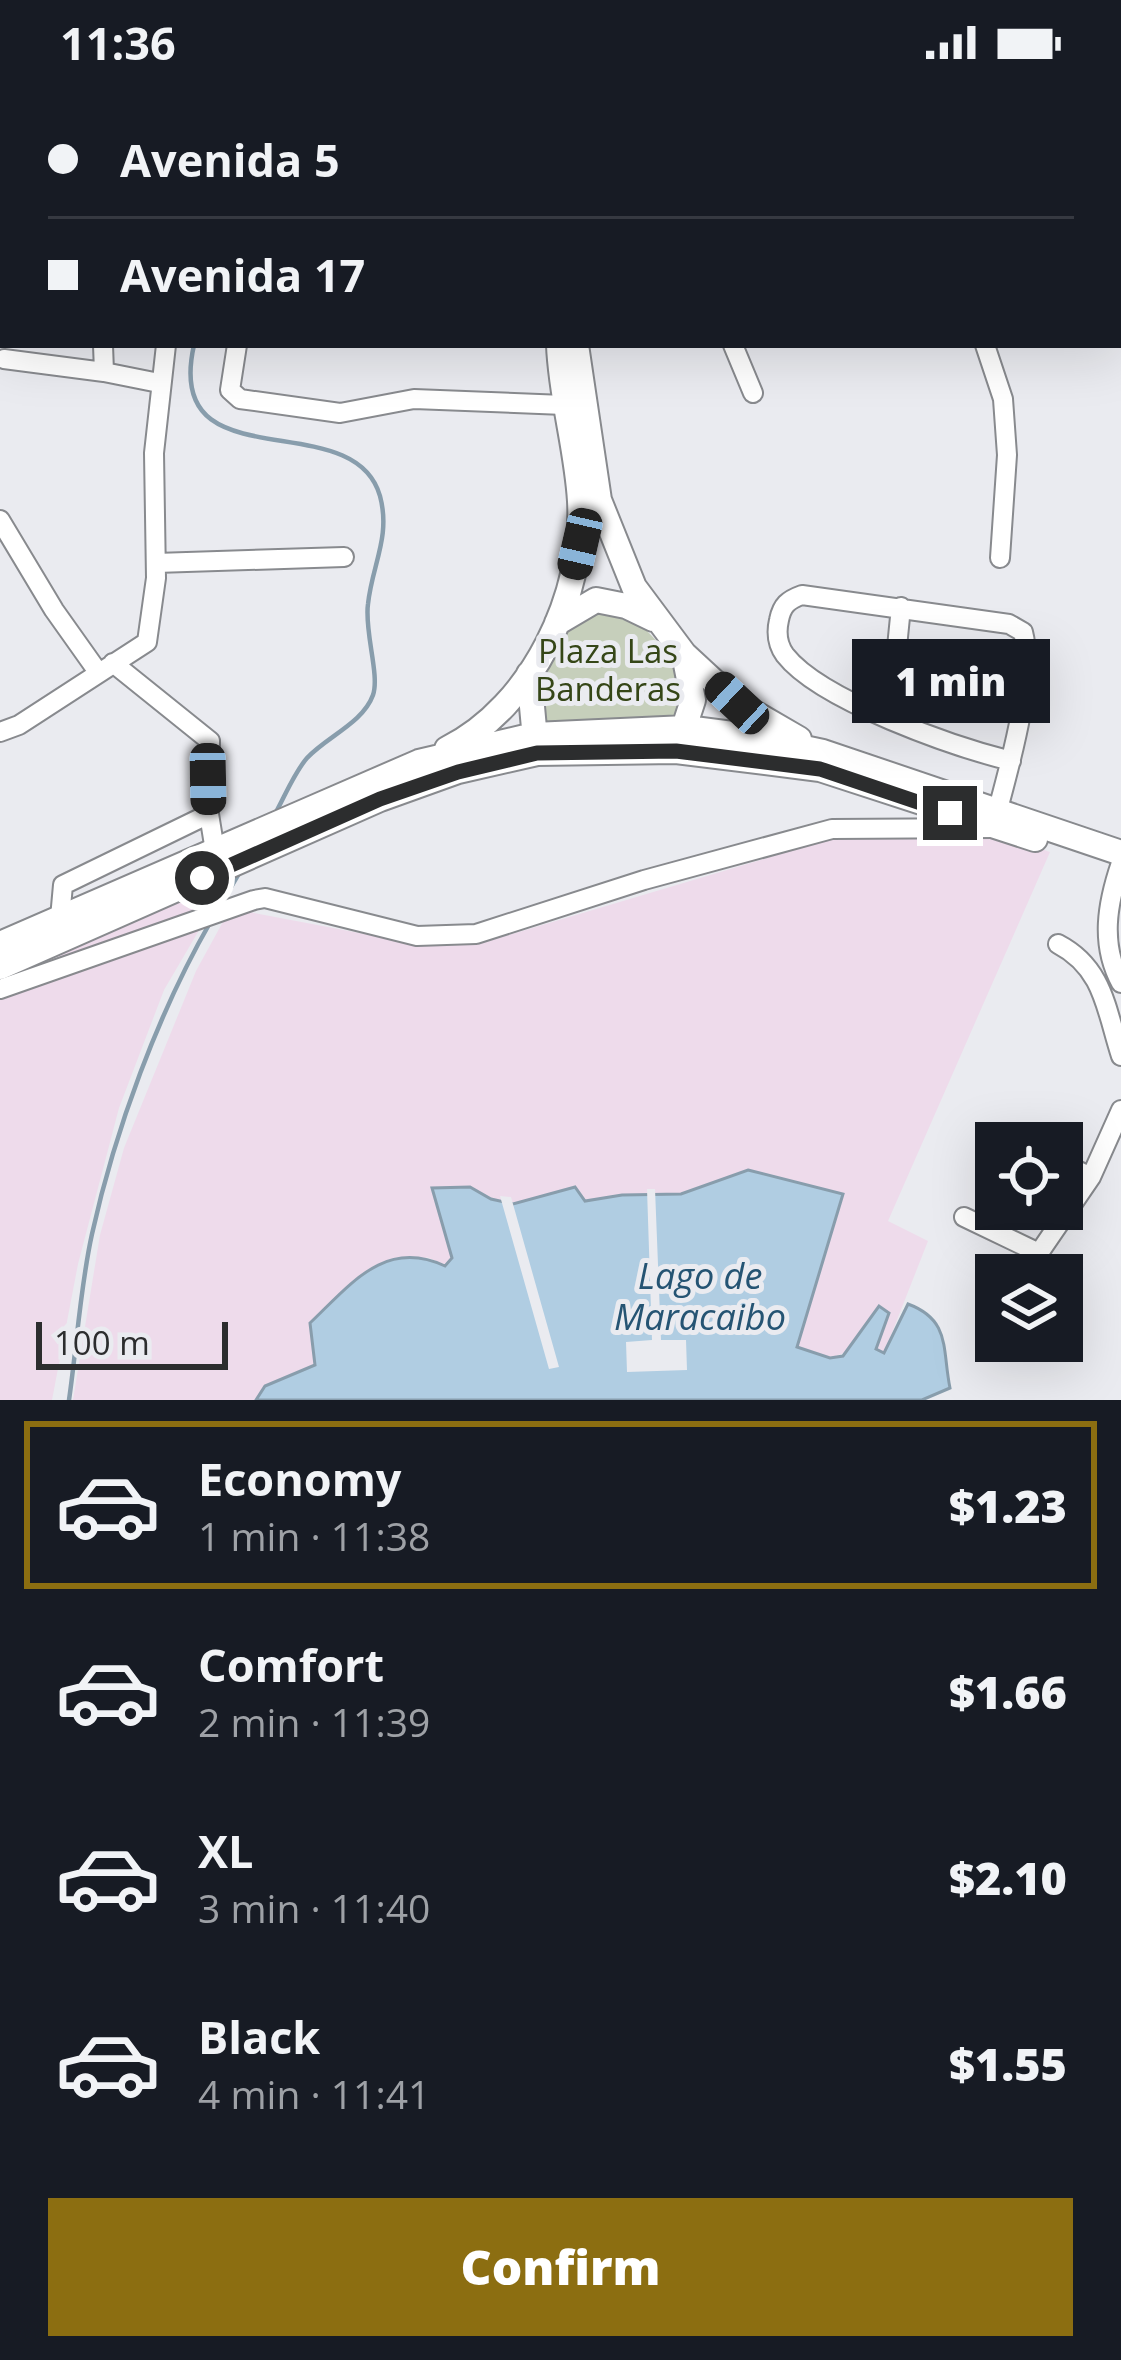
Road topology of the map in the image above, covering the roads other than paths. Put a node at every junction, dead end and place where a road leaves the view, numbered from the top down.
1 (103, 348) edge
2 (165, 348) edge
3 (237, 348) edge
4 (559, 348) edge
5 (576, 348) edge
6 (734, 348) edge
7 (987, 348) edge
8 (4, 359) dead end
9 (104, 372) junction
10 (159, 383) junction
11 (753, 393) dead end
12 (564, 405) junction
13 (0, 520) edge
14 (344, 556) dead end
15 (1000, 558) dead end
16 (155, 563) junction
17 (901, 607) junction
18 (557, 622) junction
19 (661, 623) junction
20 (684, 653) junction
21 (106, 667) junction
22 (895, 667) dead end
23 (529, 674) junction
24 (0, 731) edge
25 (681, 740) junction
26 (535, 744) junction
27 (822, 760) junction
28 (1011, 761) junction
29 (419, 762) junction
30 (208, 814) junction
31 (995, 820) junction
32 (257, 843) junction
33 (215, 851) junction
34 (1121, 853) edge
35 (1121, 866) edge
36 (60, 918) junction
37 (0, 944) edge
38 (1058, 944) dead end
39 (0, 967) edge
40 (1121, 982) edge
41 (0, 989) edge
42 (1121, 1056) edge
43 (1121, 1109) edge
44 (1083, 1173) edge
45 (1091, 1177) junction
46 (964, 1217) dead end
47 (1039, 1253) joint

1 - 9 street
2 - 10 street
3 - 12 street
4 - 12 main road
5 - 19 main road
6 - 11 street
7 - 15 street
8 - 9 street
9 - 10 street
10 - 16 street
12 - 18 main road
13 - 21 street
14 - 16 street
16 - 21 street
17 - 22 street
17 - 28 street
17 - 28 street
18 - 19 main road
18 - 23 main road
19 - 20 main road
20 - 25 main road
20 - 27 main road
21 - 24 street
21 - 30 street
23 - 26 main road
23 - 29 main road
25 - 26 main road
25 - 27 main road
26 - 29 main road
26 - 32 main road
27 - 31 main road
28 - 31 street
29 - 32 main road
30 - 33 street
30 - 36 street
31 - 34 main road
31 - 35 main road
31 - 41 street
32 - 33 main road
32 - 39 main road
33 - 36 main road
35 - 40 street
36 - 37 main road
38 - 42 street
43 - 45 street
44 - 45 street
45 - 47 street
46 - 47 street

